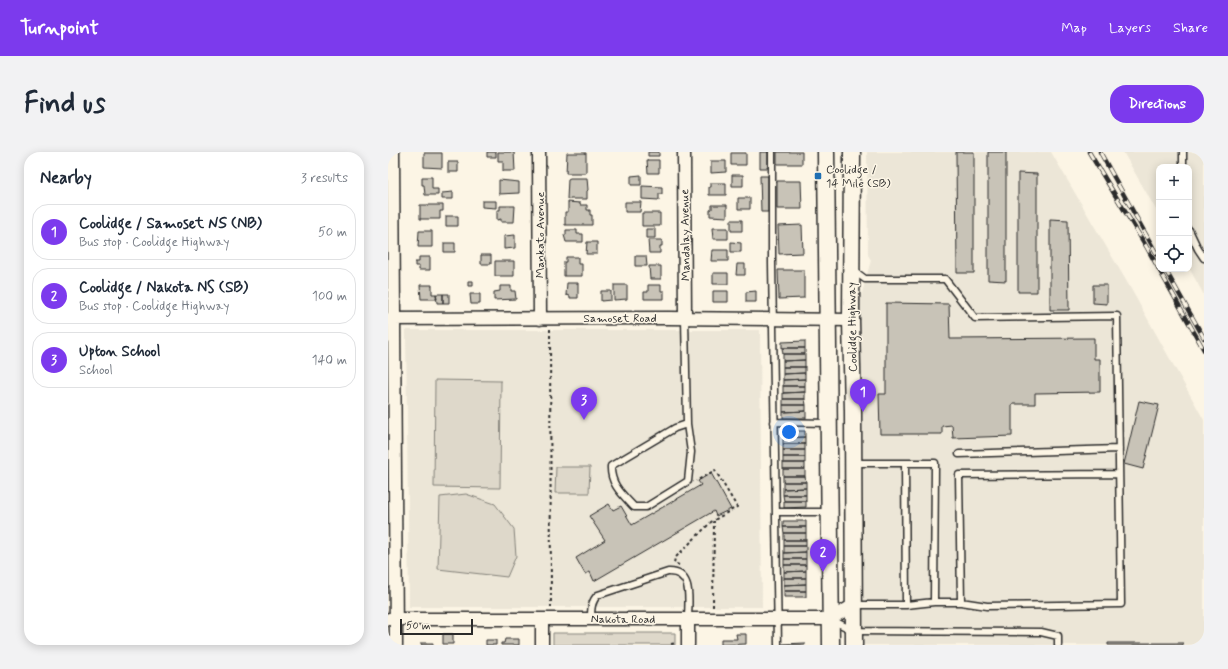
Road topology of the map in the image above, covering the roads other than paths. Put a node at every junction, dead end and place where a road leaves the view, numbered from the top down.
1 (393, 152) edge
2 (539, 152) edge
3 (684, 152) edge
4 (772, 152) edge
5 (826, 152) edge
6 (852, 152) edge
7 (1183, 152) edge
8 (1182, 164) edge
9 (1192, 236) edge
10 (1204, 258) edge
11 (828, 268) junction
12 (852, 268) junction
13 (540, 318) junction
14 (685, 318) junction
15 (391, 319) edge
16 (773, 319) junction
17 (828, 319) junction
18 (851, 320) junction
19 (774, 422) junction
20 (829, 423) junction
21 (687, 424) junction
22 (1119, 449) junction
23 (959, 454) dead end
24 (829, 462) junction
25 (853, 463) junction
26 (905, 463) junction
27 (1120, 474) junction
28 (776, 512) junction
29 (829, 512) junction
30 (934, 602) junction
31 (961, 602) junction
32 (854, 605) junction
33 (906, 605) junction
34 (542, 619) junction
35 (591, 619) junction
36 (688, 619) junction
37 (778, 619) junction
38 (830, 619) junction
39 (392, 620) edge
40 (854, 638) edge
41 (682, 644) edge
42 (396, 645) edge
43 (542, 645) edge
44 (778, 645) edge
45 (830, 645) edge
46 (1058, 645) edge

1 - 15 street
2 - 13 street, Mankato Avenue
3 - 14 street, Mandalay Avenue
4 - 16 lane
5 - 11 main road, Coolidge Highway
6 - 12 main road, Coolidge Highway
7 - 8 lane
9 - 10 lane
11 - 12 main road
11 - 17 main road, Coolidge Highway
12 - 18 main road, Coolidge Highway
12 - 22 lane
13 - 14 street, Samoset Road
13 - 15 street, Samoset Road
14 - 16 street, Samoset Road
14 - 21 lane
15 - 39 street
16 - 17 street, Samoset Road
16 - 19 lane
17 - 18 street, Samoset Road
17 - 20 main road, Coolidge Highway
18 - 25 main road, Coolidge Highway
19 - 20 lane
19 - 28 lane
20 - 24 main road, Coolidge Highway
21 - 21 lane
22 - 23 lane
22 - 27 lane
24 - 25 main road
24 - 29 main road, Coolidge Highway
25 - 26 lane
25 - 32 main road, Coolidge Highway
26 - 30 lane
26 - 33 lane
27 - 31 lane
27 - 31 lane
28 - 29 lane
28 - 37 lane
29 - 38 main road, Coolidge Highway
30 - 31 lane
30 - 33 lane
32 - 33 lane
32 - 38 street
32 - 40 main road, Coolidge Highway
34 - 35 street, Nakota Road
34 - 39 street, Nakota Road
34 - 43 street
35 - 36 street, Nakota Road
35 - 36 lane
36 - 37 street, Nakota Road
36 - 41 street
37 - 38 street, Nakota Road
37 - 44 lane
38 - 40 lane
38 - 45 main road, Coolidge Highway
39 - 42 street
40 - 46 lane

